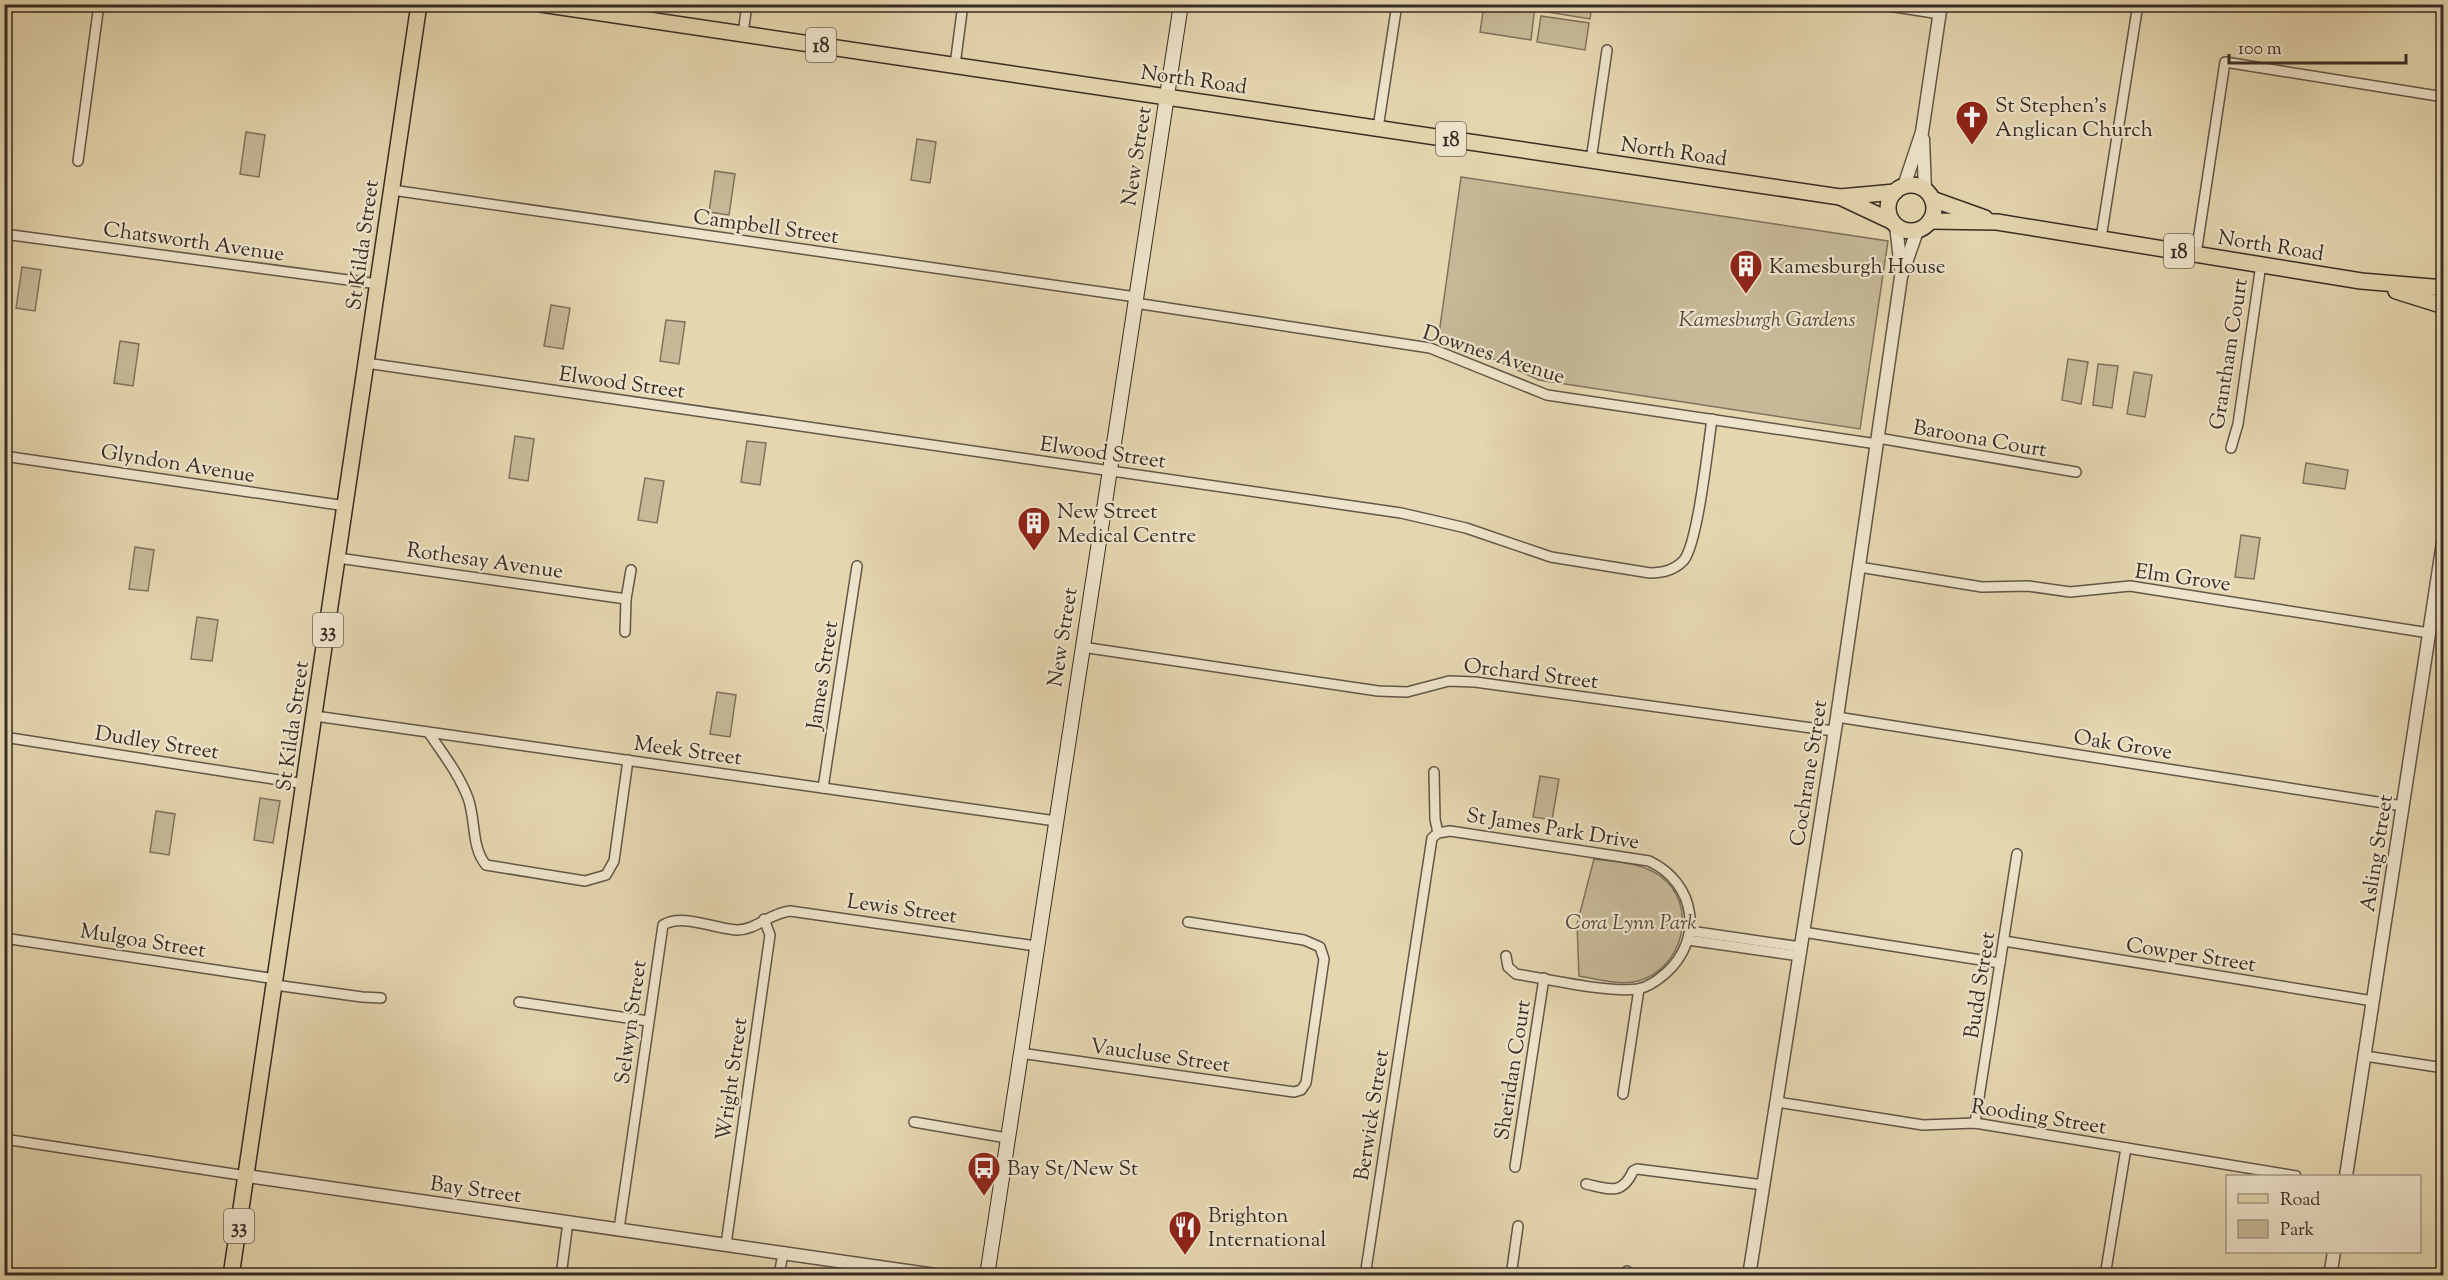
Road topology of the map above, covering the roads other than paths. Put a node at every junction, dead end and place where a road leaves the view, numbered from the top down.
1 (99, 4) edge
2 (419, 4) edge
3 (541, 4) edge
4 (747, 4) edge
5 (963, 4) edge
6 (1181, 4) edge
7 (1397, 4) edge
8 (1876, 4) edge
9 (2138, 4) edge
10 (1940, 9) edge
11 (743, 34) junction
12 (1607, 50) dead end
13 (955, 65) junction
14 (1167, 96) junction
15 (2444, 97) edge
16 (1378, 128) junction
17 (1922, 132) junction
18 (78, 160) dead end
19 (1591, 160) junction
20 (1899, 189) junction
21 (392, 190) junction
22 (1929, 194) junction
23 (1840, 197) junction
24 (1930, 221) junction
25 (1997, 222) junction
26 (1894, 223) junction
27 (1917, 231) junction
28 (4, 234) edge
29 (2101, 238) junction
30 (2196, 254) junction
31 (2261, 264) junction
32 (1901, 277) junction
33 (2361, 281) junction
34 (378, 284) junction
35 (2444, 288) edge
36 (1136, 300) junction
37 (2444, 306) edge
38 (366, 363) junction
39 (1712, 419) junction
40 (1877, 441) junction
41 (2231, 448) dead end
42 (4, 456) edge
43 (1109, 471) junction
44 (2076, 472) dead end
45 (346, 506) junction
46 (2444, 536) edge
47 (338, 558) junction
48 (857, 566) dead end
49 (1859, 567) junction
50 (632, 570) dead end
51 (626, 599) junction
52 (625, 632) dead end
53 (2429, 633) junction
54 (1082, 646) junction
55 (315, 716) junction
56 (1837, 717) junction
57 (1834, 732) junction
58 (429, 733) junction
59 (4, 737) edge
60 (628, 760) junction
61 (1434, 772) dead end
62 (305, 784) junction
63 (823, 788) junction
64 (2403, 806) junction
65 (1056, 821) junction
66 (1438, 833) junction
67 (2017, 854) dead end
68 (764, 919) junction
69 (1188, 922) dead end
70 (1803, 932) junction
71 (1689, 936) junction
72 (4, 938) edge
73 (2004, 941) junction
74 (1036, 946) junction
75 (1800, 952) junction
76 (1506, 956) dead end
77 (1412, 960) joint
78 (2000, 963) junction
79 (1544, 978) junction
80 (276, 982) junction
81 (1639, 989) junction
82 (381, 998) dead end
83 (2373, 1001) junction
84 (519, 1002) dead end
85 (648, 1021) junction
86 (1020, 1053) junction
87 (2365, 1056) junction
88 (2444, 1068) edge
89 (1623, 1095) dead end
90 (1777, 1102) junction
91 (914, 1122) dead end
92 (1975, 1123) junction
93 (1007, 1138) junction
94 (4, 1139) edge
95 (2126, 1148) junction
96 (1515, 1167) dead end
97 (2290, 1175) edge
98 (2346, 1175) edge
99 (247, 1176) junction
100 (1586, 1184) dead end
101 (1764, 1185) junction
102 (568, 1222) junction
103 (1518, 1226) dead end
104 (618, 1229) junction
105 (726, 1244) junction
106 (783, 1253) junction
107 (2334, 1253) edge
108 (231, 1275) edge
109 (561, 1275) edge
110 (779, 1275) edge
111 (942, 1275) edge
112 (987, 1275) edge
113 (1365, 1275) edge
114 (1511, 1275) edge
115 (1749, 1275) edge
116 (2105, 1275) edge
117 (2330, 1275) edge

1 - 18 street
2 - 21 main road, St Kilda Street / 33
3 - 11 main road, North Road / 18
4 - 11 street
5 - 13 street
6 - 14 main road, New Street
7 - 16 street
8 - 10 street
9 - 29 street
10 - 17 street
11 - 13 main road, North Road / 18
12 - 19 street
13 - 14 main road, North Road / 18
14 - 16 main road, North Road / 18
14 - 36 main road, New Street
15 - 30 street
16 - 19 main road, North Road / 18
17 - 20 street
17 - 22 street
19 - 23 main road, North Road / 18
20 - 22 main road, 18
20 - 23 main road, North Road / 18
20 - 26 main road
21 - 34 main road, St Kilda Street / 33
21 - 36 street, Campbell Street
22 - 24 main road
22 - 25 main road, North Road / 18
23 - 26 main road, North Road / 18
24 - 25 main road, North Road / 18
24 - 27 main road
25 - 29 main road, North Road / 18
26 - 27 main road, 18
26 - 32 street, Cochrane Street
27 - 32 street, Cochrane Street
28 - 34 street, Chatsworth Avenue
29 - 30 main road, North Road / 18
30 - 31 main road, North Road / 18
31 - 33 main road, North Road / 18
31 - 41 street, Grantham Court
32 - 40 street, Cochrane Street
33 - 35 main road, North Road / 18
33 - 37 main road, North Road / 18
34 - 38 main road, St Kilda Street / 33
36 - 39 street, Downes Avenue
36 - 43 main road, New Street
38 - 43 street, Elwood Street
38 - 45 main road, St Kilda Street / 33
39 - 40 street, Downes Avenue
39 - 43 street, Elwood Street
40 - 44 street, Baroona Court
40 - 49 street, Cochrane Street
42 - 45 street, Glyndon Avenue
43 - 54 main road, New Street
45 - 47 main road, St Kilda Street / 33
46 - 53 street, Asling Street
47 - 51 street, Rothesay Avenue
47 - 55 main road, St Kilda Street / 33
48 - 63 street, James Street
49 - 53 street, Elm Grove
49 - 56 street, Cochrane Street
50 - 51 street
51 - 52 street
53 - 64 street, Asling Street
54 - 57 street, Orchard Street
54 - 65 main road, New Street
55 - 58 street, Meek Street
55 - 62 main road, St Kilda Street / 33
56 - 57 street, Cochrane Street
56 - 64 street, Oak Grove
57 - 70 street, Cochrane Street
58 - 60 street, Meek Street
58 - 60 street
59 - 62 street, Dudley Street
60 - 63 street, Meek Street
61 - 66 street, St James Park Drive
62 - 80 main road, St Kilda Street / 33
63 - 65 street, Meek Street
64 - 83 street, Asling Street
65 - 74 main road, New Street
66 - 71 street, St James Park Drive
66 - 77 street, St James Park Drive
67 - 73 street, Budd Street
68 - 74 street, Lewis Street
68 - 85 street, Selwyn Street
68 - 105 street, Wright Street
69 - 86 street, Vaucluse Street
70 - 75 street, Cochrane Street
70 - 78 street
71 - 75 street
71 - 81 street
72 - 80 street, Mulgoa Street
73 - 78 street, Budd Street
73 - 83 street, Cowper Street
74 - 86 main road, New Street
75 - 90 street, Cochrane Street
76 - 79 street
77 - 113 street, Berwick Street
78 - 92 street, Budd Street
79 - 81 street
79 - 96 street, Sheridan Court
80 - 82 street, Mulgoa Street
80 - 99 main road, St Kilda Street / 33
81 - 89 street
83 - 87 street, Asling Street
84 - 85 street
85 - 104 street, Selwyn Street
86 - 93 main road, New Street
87 - 88 street
87 - 98 street, Asling Street
90 - 92 street, Rooding Street
90 - 101 street, Cochrane Street
91 - 93 street
92 - 95 street, Rooding Street
93 - 112 main road, New Street
94 - 99 street, Bay Street
95 - 97 street, Rooding Street
95 - 116 street
99 - 102 street, Bay Street
99 - 108 main road, St Kilda Street / 33
100 - 101 street
101 - 115 street, Cochrane Street
102 - 104 street, Bay Street
102 - 109 street
103 - 114 street
104 - 105 street, Bay Street
105 - 106 street, Bay Street
106 - 110 street
106 - 111 street, Bay Street
107 - 117 street

